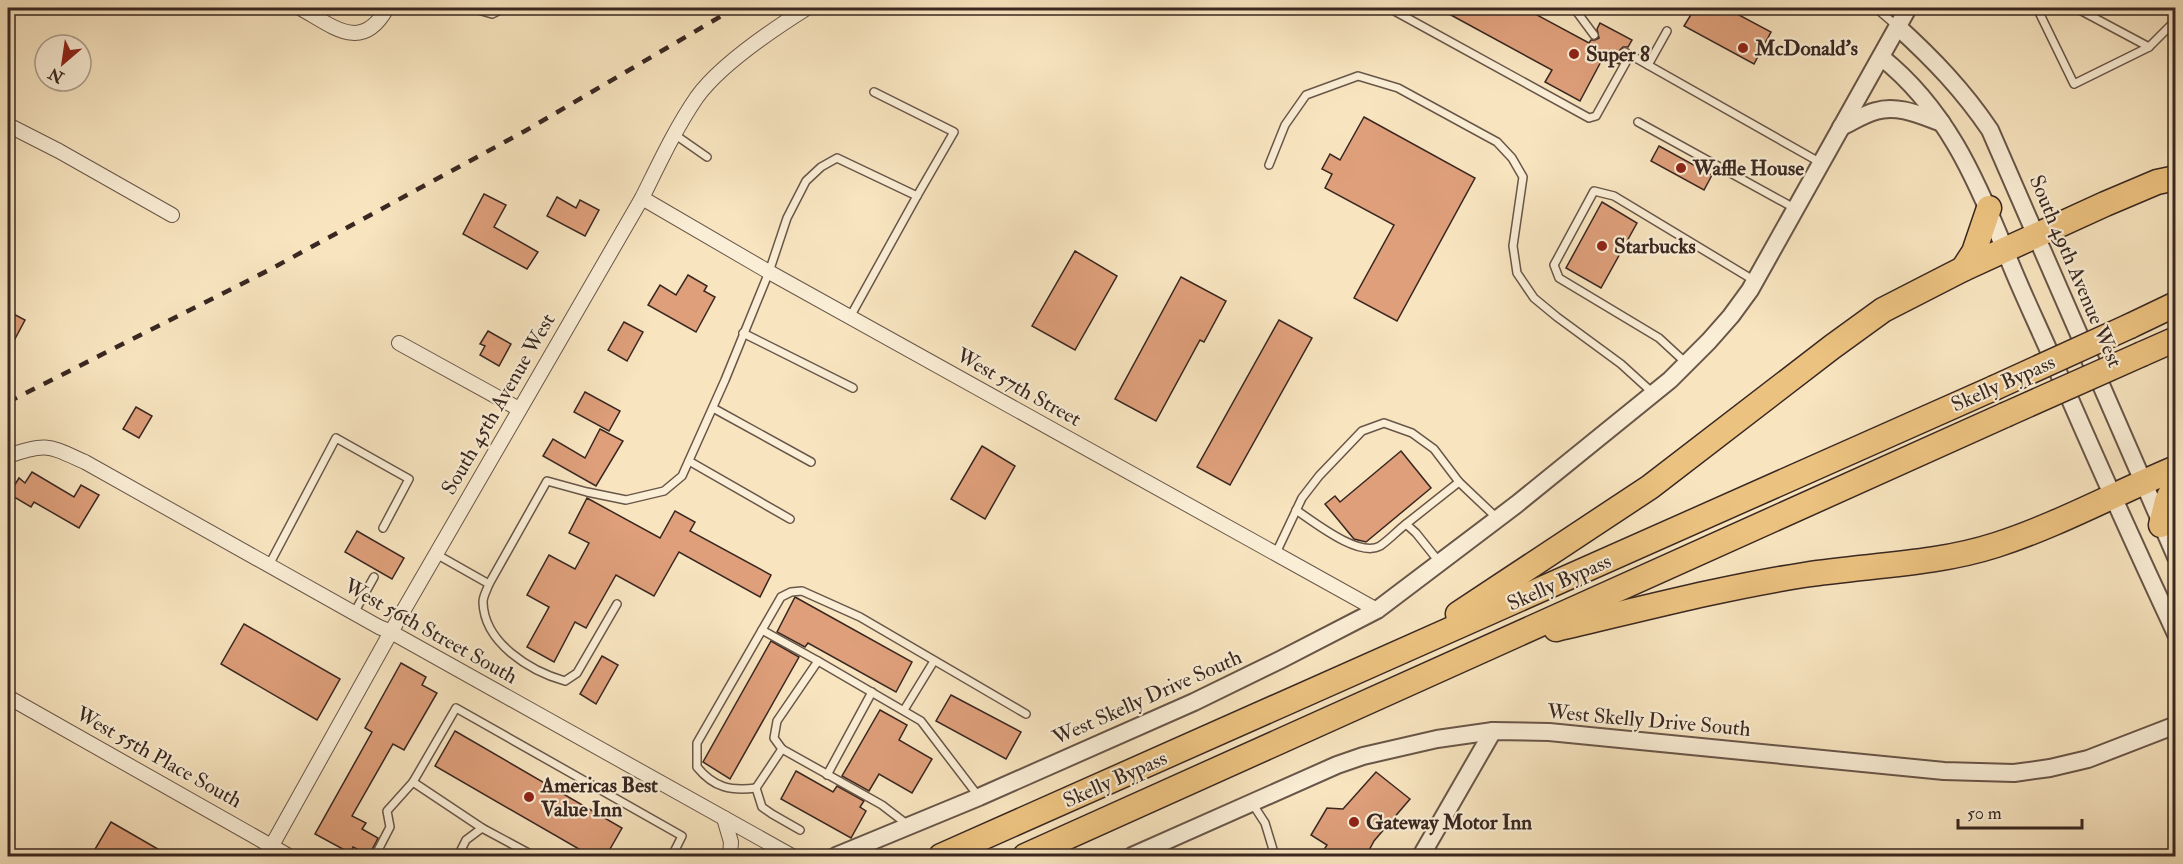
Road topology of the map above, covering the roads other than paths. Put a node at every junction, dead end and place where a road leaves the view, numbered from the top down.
1 (300, 8) edge
2 (387, 8) edge
3 (471, 8) edge
4 (504, 8) edge
5 (807, 8) edge
6 (1389, 8) edge
7 (1574, 8) edge
8 (1876, 8) edge
9 (1908, 8) edge
10 (2037, 8) edge
11 (2078, 8) edge
12 (2175, 20) edge
13 (1898, 27) junction
14 (1667, 31) dead end
15 (1594, 35) dead end
16 (2149, 47) junction
17 (1881, 57) junction
18 (1648, 65) junction
19 (874, 92) dead end
20 (1638, 122) dead end
21 (1942, 123) junction
22 (8, 125) edge
23 (1841, 127) junction
24 (674, 134) junction
25 (707, 157) dead end
26 (1821, 163) junction
27 (1269, 165) dead end
28 (2175, 178) edge
29 (917, 196) junction
30 (642, 198) junction
31 (1989, 207) junction
32 (1796, 209) junction
33 (172, 215) dead end
34 (2036, 238) junction
35 (2005, 251) junction
36 (1963, 270) junction
37 (769, 272) junction
38 (1755, 281) junction
39 (2175, 304) edge
40 (850, 317) junction
41 (743, 333) junction
42 (2175, 339) edge
43 (399, 343) dead end
44 (1687, 364) junction
45 (854, 388) dead end
46 (1654, 394) junction
47 (713, 408) junction
48 (519, 409) junction
49 (8, 456) edge
50 (689, 461) junction
51 (811, 462) dead end
52 (2175, 468) edge
53 (1459, 482) junction
54 (2143, 482) junction
55 (2175, 482) edge
56 (2112, 496) junction
57 (1296, 510) junction
58 (790, 519) dead end
59 (1498, 519) junction
60 (1406, 524) junction
61 (2161, 525) junction
62 (383, 528) dead end
63 (436, 554) junction
64 (1276, 554) junction
65 (2175, 557) edge
66 (1440, 563) junction
67 (269, 565) junction
68 (374, 577) dead end
69 (489, 584) junction
70 (617, 604) dead end
71 (1377, 610) junction
72 (354, 613) junction
73 (762, 630) junction
74 (391, 632) junction
75 (2175, 634) edge
76 (1501, 642) junction
77 (1402, 652) junction
78 (818, 661) junction
79 (934, 661) junction
80 (872, 692) junction
81 (8, 697) edge
82 (904, 710) junction
83 (1026, 714) dead end
84 (2175, 725) edge
85 (1493, 731) junction
86 (782, 749) junction
87 (827, 775) junction
88 (413, 782) junction
89 (756, 788) junction
90 (979, 797) junction
91 (1252, 803) junction
92 (724, 818) junction
93 (910, 826) junction
94 (482, 828) junction
95 (800, 830) dead end
96 (269, 851) edge
97 (289, 856) edge
98 (375, 856) edge
99 (458, 856) edge
100 (534, 856) edge
101 (664, 856) edge
102 (730, 856) edge
103 (792, 856) edge
104 (836, 856) edge
105 (941, 856) edge
106 (1025, 856) edge
107 (1132, 856) edge
108 (1275, 856) edge
109 (1421, 856) edge

1 - 2 street
3 - 4 lane
5 - 24 street, South 45th Avenue West
6 - 18 lane
7 - 15 lane
8 - 13 lane
9 - 13 street
10 - 16 lane
11 - 16 lane
12 - 16 lane
13 - 17 street
13 - 34 street, South 49th Avenue West
14 - 18 lane
17 - 21 street
17 - 23 street
18 - 26 lane
19 - 29 lane
20 - 32 lane
21 - 23 street
21 - 31 street
22 - 33 street
23 - 26 street
24 - 25 lane
24 - 30 street, South 45th Avenue West
26 - 32 street
27 - 46 lane
28 - 34 highway
29 - 37 lane
29 - 40 lane
30 - 37 street, West 57th Street
30 - 48 street, South 45th Avenue West
31 - 35 street
31 - 36 highway
32 - 38 street
34 - 35 highway
34 - 54 street, South 49th Avenue West
35 - 36 highway
35 - 56 street
36 - 77 highway
37 - 40 street, West 57th Street
37 - 41 lane
38 - 44 street
38 - 44 lane
39 - 77 highway, Skelly Bypass, bridge
40 - 64 street, West 57th Street
41 - 45 lane
41 - 47 lane
42 - 76 highway, Skelly Bypass, bridge
43 - 48 street
44 - 46 street
46 - 59 street, West Skelly Drive South
47 - 50 lane
47 - 51 lane
48 - 63 street, South 45th Avenue West
49 - 67 street, West 56th Street South
50 - 58 lane
50 - 69 lane
52 - 54 highway
53 - 57 lane
53 - 59 lane
53 - 60 lane
54 - 56 highway
54 - 61 street, South 49th Avenue West
55 - 61 highway
56 - 75 street
56 - 76 highway
57 - 60 lane
57 - 64 lane
59 - 66 street, West Skelly Drive South
60 - 66 lane
61 - 65 street, South 49th Avenue West
62 - 67 lane
63 - 69 lane
63 - 74 street, South 45th Avenue West
64 - 71 street, West 57th Street
66 - 71 street, West Skelly Drive South
67 - 72 street, West 56th Street South
68 - 72 lane
69 - 70 lane
71 - 90 street, West Skelly Drive South
72 - 74 street, West 56th Street South
73 - 78 lane
73 - 79 lane
73 - 89 lane
74 - 92 street, West 56th Street South
74 - 96 street, South 45th Avenue West
76 - 106 highway, Skelly Bypass
77 - 105 highway, Skelly Bypass
78 - 80 lane
78 - 86 lane
79 - 82 lane
79 - 83 lane
80 - 82 lane
80 - 87 lane
81 - 96 street, West 55th Place South
82 - 90 lane
84 - 85 street, West Skelly Drive South
85 - 91 street, West Skelly Drive South
85 - 109 street
86 - 87 lane
86 - 89 lane
87 - 93 lane
88 - 94 lane
88 - 98 lane
88 - 101 lane
89 - 95 lane
90 - 93 street, West Skelly Drive South
91 - 107 street, West Skelly Drive South
91 - 108 lane
92 - 102 street
92 - 103 street, West 56th Street South
93 - 104 street, West Skelly Drive South
94 - 99 lane
94 - 100 lane
96 - 97 street, West 55th Place South

